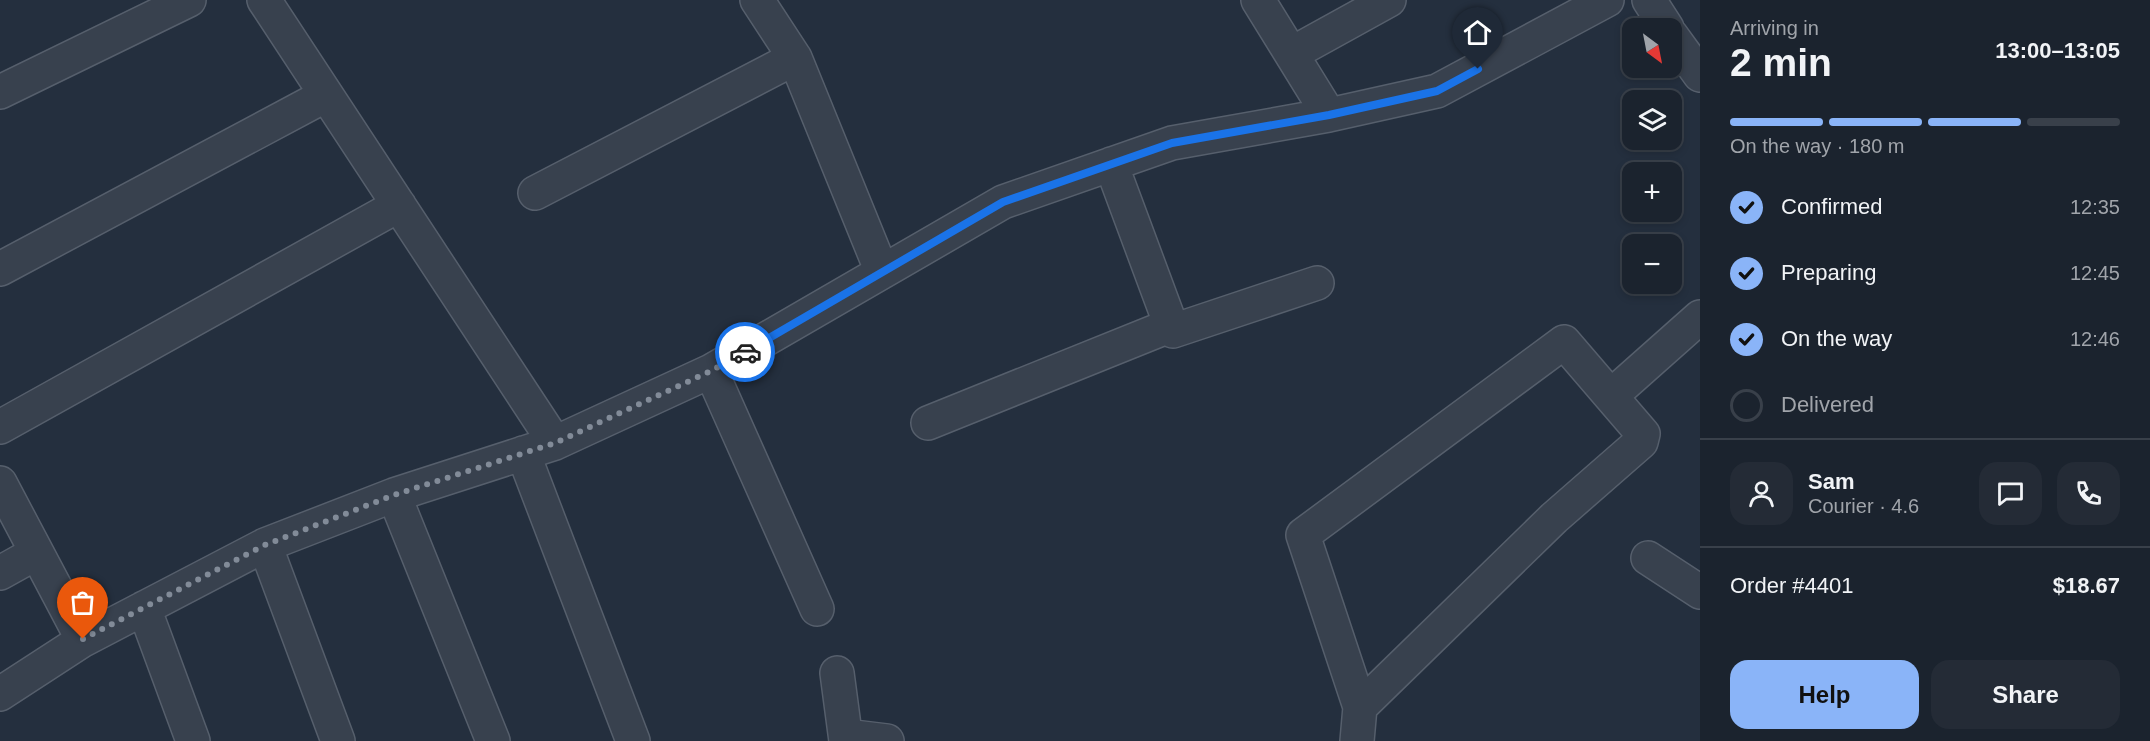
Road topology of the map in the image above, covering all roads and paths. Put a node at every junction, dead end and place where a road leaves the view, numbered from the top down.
1 (189, 0) edge
2 (264, 0) edge
3 (757, 0) edge
4 (1258, 0) edge
5 (1389, 0) edge
6 (1606, 0) edge
7 (1649, 0) edge
8 (1661, 18) edge
9 (1682, 50) edge
10 (1293, 53) junction
11 (795, 58) junction
12 (1700, 75) edge
13 (0, 92) edge
14 (326, 95) junction
15 (1329, 115) junction
16 (1111, 164) junction
17 (536, 194) dead end
18 (399, 205) junction
19 (0, 269) edge
20 (882, 272) junction
21 (1317, 283) dead end
22 (1700, 317) edge
23 (1169, 326) junction
24 (711, 371) junction
25 (1611, 396) junction
26 (928, 423) dead end
27 (0, 427) edge
28 (555, 443) junction
29 (523, 453) junction
30 (0, 483) edge
31 (394, 495) junction
32 (265, 545) junction
33 (36, 553) junction
34 (1648, 558) dead end
35 (0, 573) edge
36 (1700, 592) edge
37 (144, 608) junction
38 (817, 609) dead end
39 (83, 639) junction
40 (837, 673) dead end
41 (0, 694) edge
42 (1360, 707) junction
43 (846, 739) edge
44 (193, 741) edge
45 (338, 741) edge
46 (492, 741) edge
47 (633, 741) edge
48 (887, 741) edge
49 (1357, 741) edge

1 - 13 street
2 - 14 street
3 - 11 street
4 - 10 street
5 - 10 street
6 - 15 street
7 - 8 street
9 - 12 street
10 - 15 street
11 - 17 street
11 - 20 street
14 - 18 street
14 - 19 street
15 - 16 street
16 - 20 street
16 - 23 street
18 - 27 street
18 - 28 street
20 - 24 street
21 - 23 street
22 - 25 street
23 - 26 street
24 - 28 street
24 - 38 street
25 - 42 street
25 - 42 street
28 - 29 street
29 - 31 street
29 - 47 street
30 - 33 street
31 - 32 street
31 - 46 street
32 - 37 street
32 - 45 street
33 - 35 street
33 - 39 street
34 - 36 street
37 - 39 street
37 - 44 street
39 - 41 street
40 - 43 street
42 - 49 street
43 - 48 street

